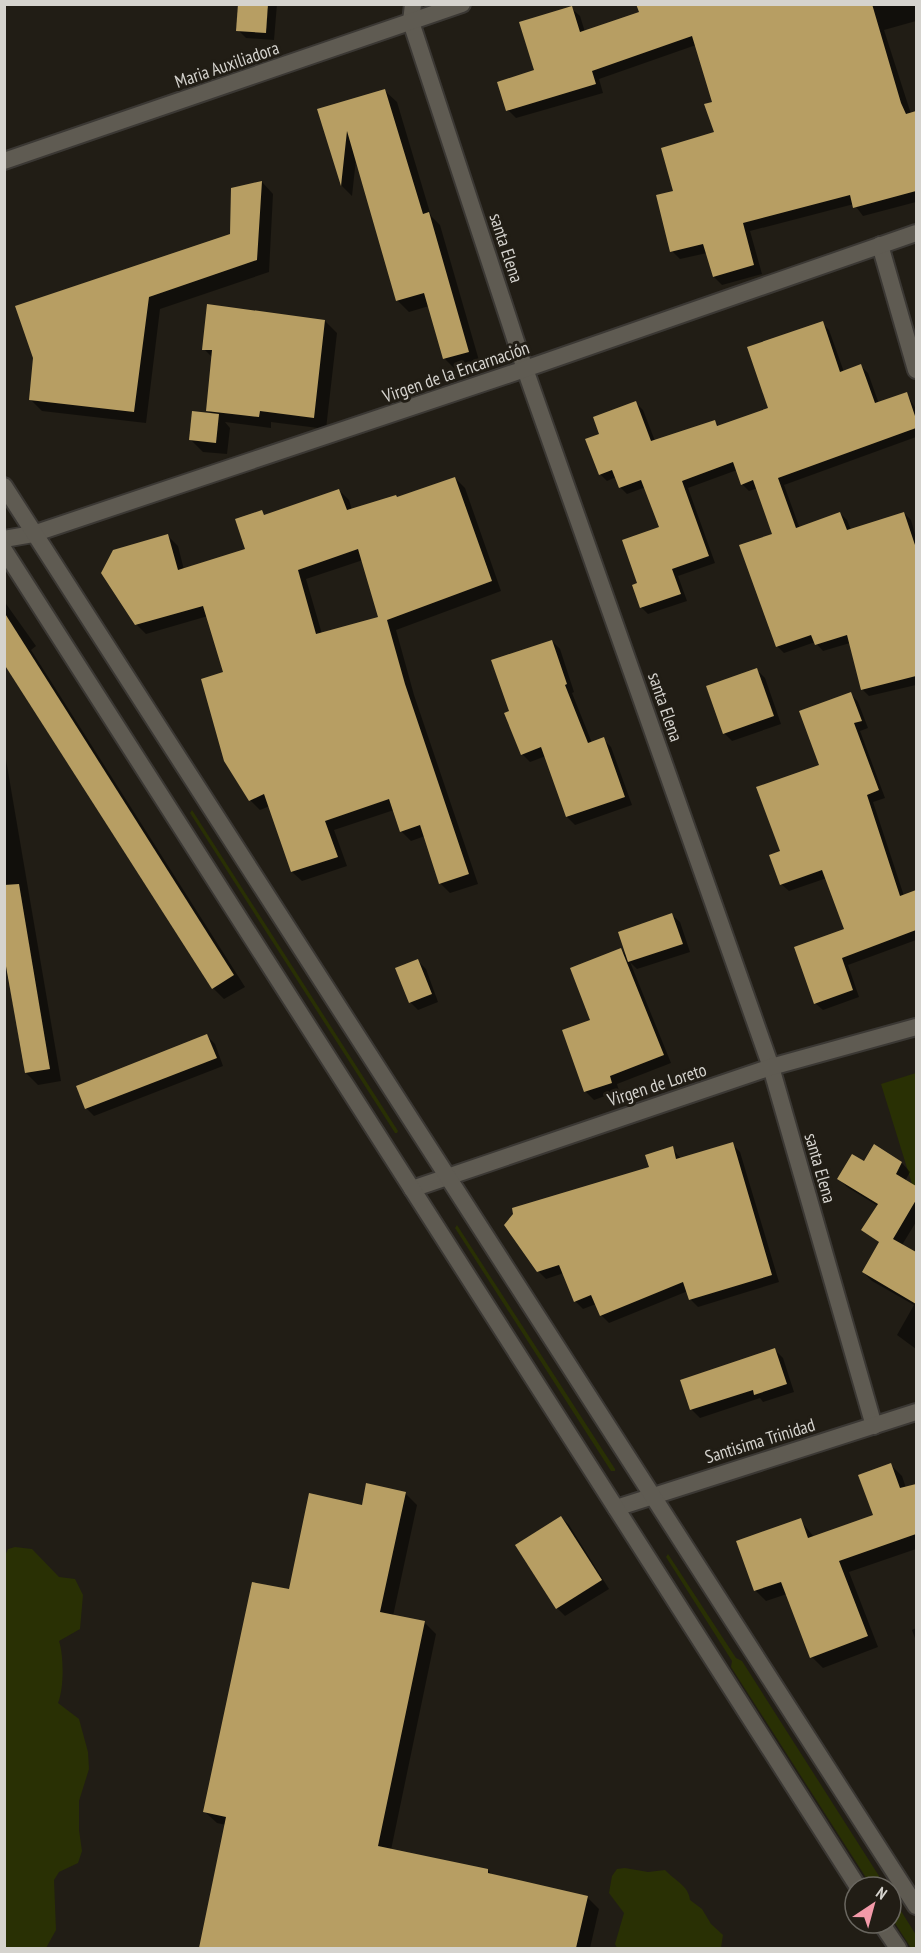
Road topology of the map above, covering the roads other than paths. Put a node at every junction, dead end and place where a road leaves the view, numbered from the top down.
1 (413, 4) edge
2 (462, 4) edge
3 (411, 22) junction
4 (4, 161) edge
5 (916, 233) edge
6 (880, 244) junction
7 (525, 369) junction
8 (916, 370) edge
9 (4, 486) edge
10 (33, 534) junction
11 (4, 539) edge
12 (4, 550) edge
13 (916, 1027) edge
14 (771, 1067) junction
15 (446, 1176) junction
16 (412, 1189) junction
17 (916, 1412) edge
18 (874, 1426) junction
19 (652, 1494) junction
20 (616, 1508) junction
21 (850, 1875) edge
22 (916, 1906) edge
23 (889, 1935) edge
24 (898, 1948) edge

1 - 3 street, santa Elena
2 - 3 street, Maria Auxiliadora
3 - 4 street, Maria Auxiliadora
3 - 7 street, santa Elena
5 - 6 street, Virgen de la Encarnación
6 - 7 street, Virgen de la Encarnación
6 - 8 street
7 - 10 street, Virgen de la Encarnación
7 - 14 street, santa Elena
9 - 10 street
10 - 11 street, Virgen de la Encarnación
10 - 15 street
12 - 16 street
13 - 14 street, Virgen de Loreto
14 - 15 street, Virgen de Loreto
14 - 18 street, santa Elena
15 - 16 street, Virgen de Loreto
15 - 19 street
16 - 20 street
17 - 18 street, Santisima Trinidad
18 - 19 street, Santisima Trinidad
19 - 20 street, Santisima Trinidad
19 - 22 street
20 - 21 street
23 - 24 street

